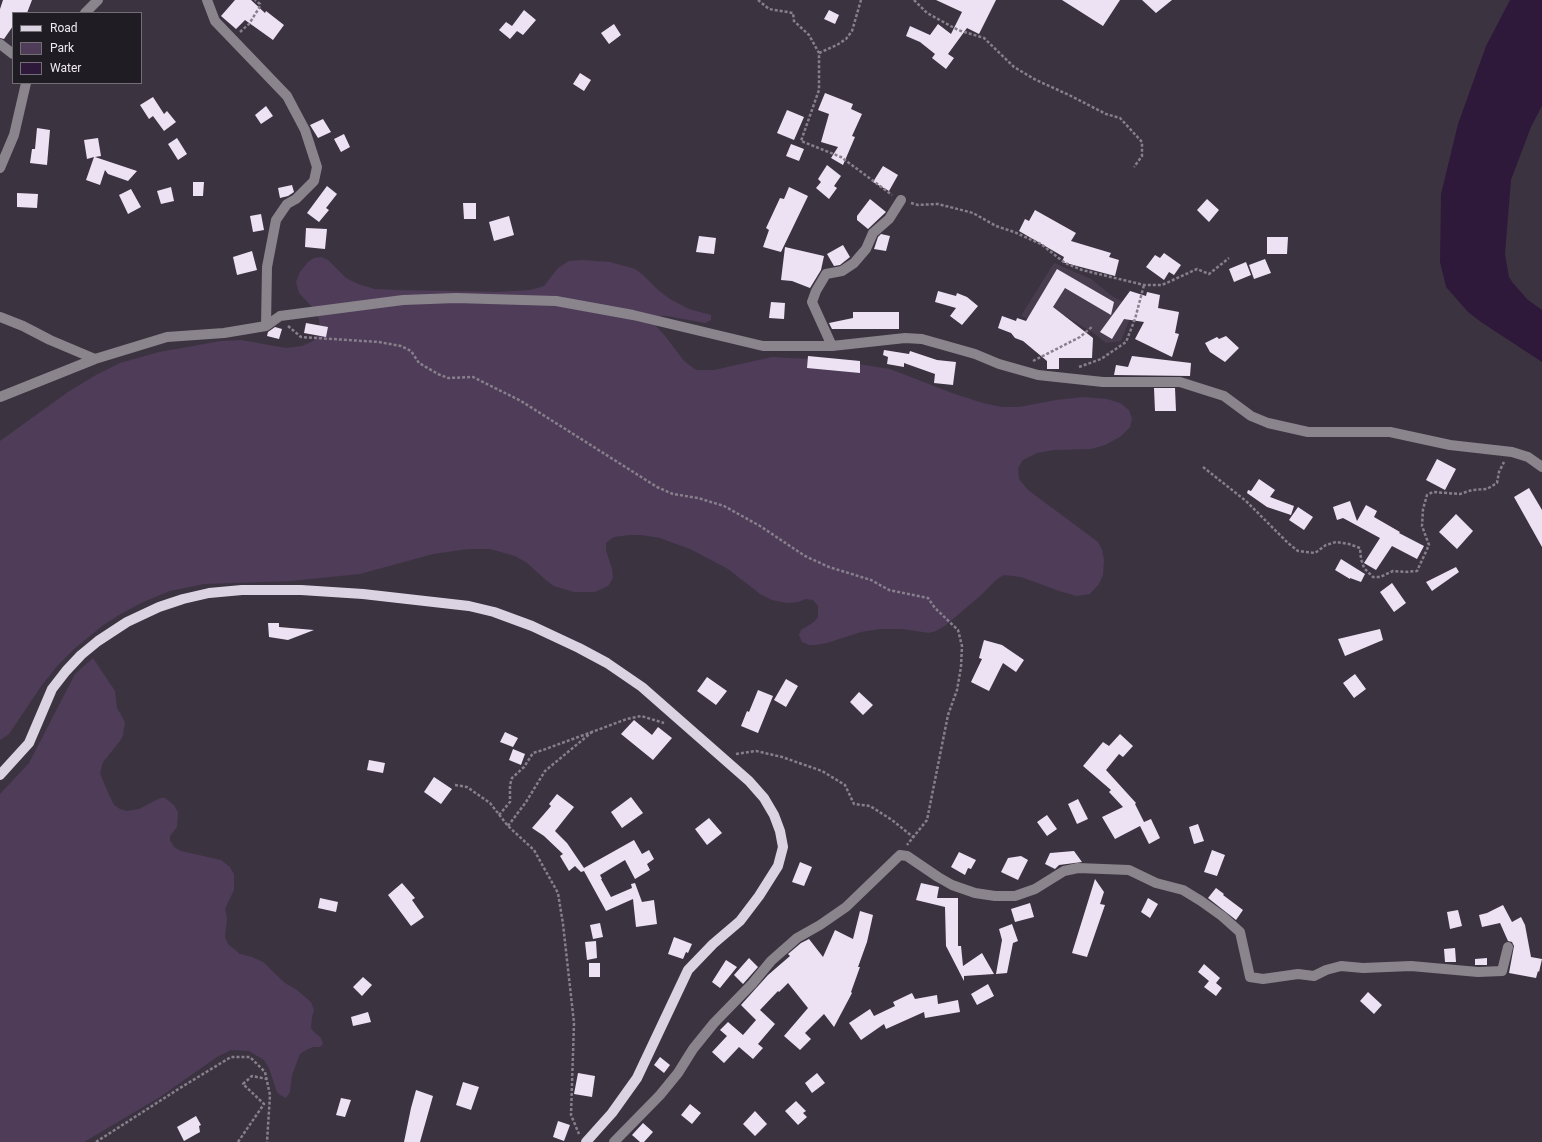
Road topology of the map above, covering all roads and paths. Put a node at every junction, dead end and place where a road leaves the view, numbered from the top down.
1 (98, 0) edge
2 (207, 0) edge
3 (255, 0) edge
4 (758, 0) edge
5 (861, 0) edge
6 (914, 0) edge
7 (86, 12) edge
8 (232, 40) junction
9 (0, 44) edge
10 (12, 53) edge
11 (818, 53) junction
12 (26, 84) edge
13 (1134, 167) dead end
14 (0, 168) edge
15 (901, 200) junction
16 (1229, 258) dead end
17 (1144, 285) junction
18 (280, 316) junction
19 (0, 317) edge
20 (266, 326) junction
21 (1093, 326) dead end
22 (832, 346) junction
23 (95, 359) junction
24 (1012, 368) junction
25 (1078, 368) dead end
26 (0, 397) edge
27 (1519, 454) junction
28 (1203, 467) dead end
29 (1542, 467) edge
30 (665, 723) dead end
31 (594, 731) junction
32 (721, 757) junction
33 (0, 775) edge
34 (455, 785) dead end
35 (499, 815) junction
36 (508, 826) junction
37 (913, 837) junction
38 (900, 855) junction
39 (1508, 948) dead end
40 (267, 1079) junction
41 (583, 1139) edge
42 (96, 1142) edge
43 (238, 1142) edge
44 (267, 1142) edge
45 (614, 1142) edge

1 - 7 street
2 - 8 street
3 - 8 path
4 - 11 path
5 - 11 path
6 - 13 path
8 - 20 street
9 - 10 street
11 - 15 path
12 - 14 street
15 - 17 path
15 - 22 street
16 - 17 path
17 - 25 path
18 - 20 street
18 - 22 street
18 - 37 path
19 - 23 street
20 - 23 street
21 - 24 path
22 - 24 street
23 - 26 street
24 - 27 street
27 - 28 path
27 - 29 street
30 - 31 path
31 - 35 path
31 - 36 path
32 - 33 main road
32 - 37 path
32 - 41 main road
34 - 35 path
35 - 36 path
36 - 41 path
37 - 38 path
38 - 39 street
38 - 45 street
40 - 42 path
40 - 43 path
40 - 44 path

